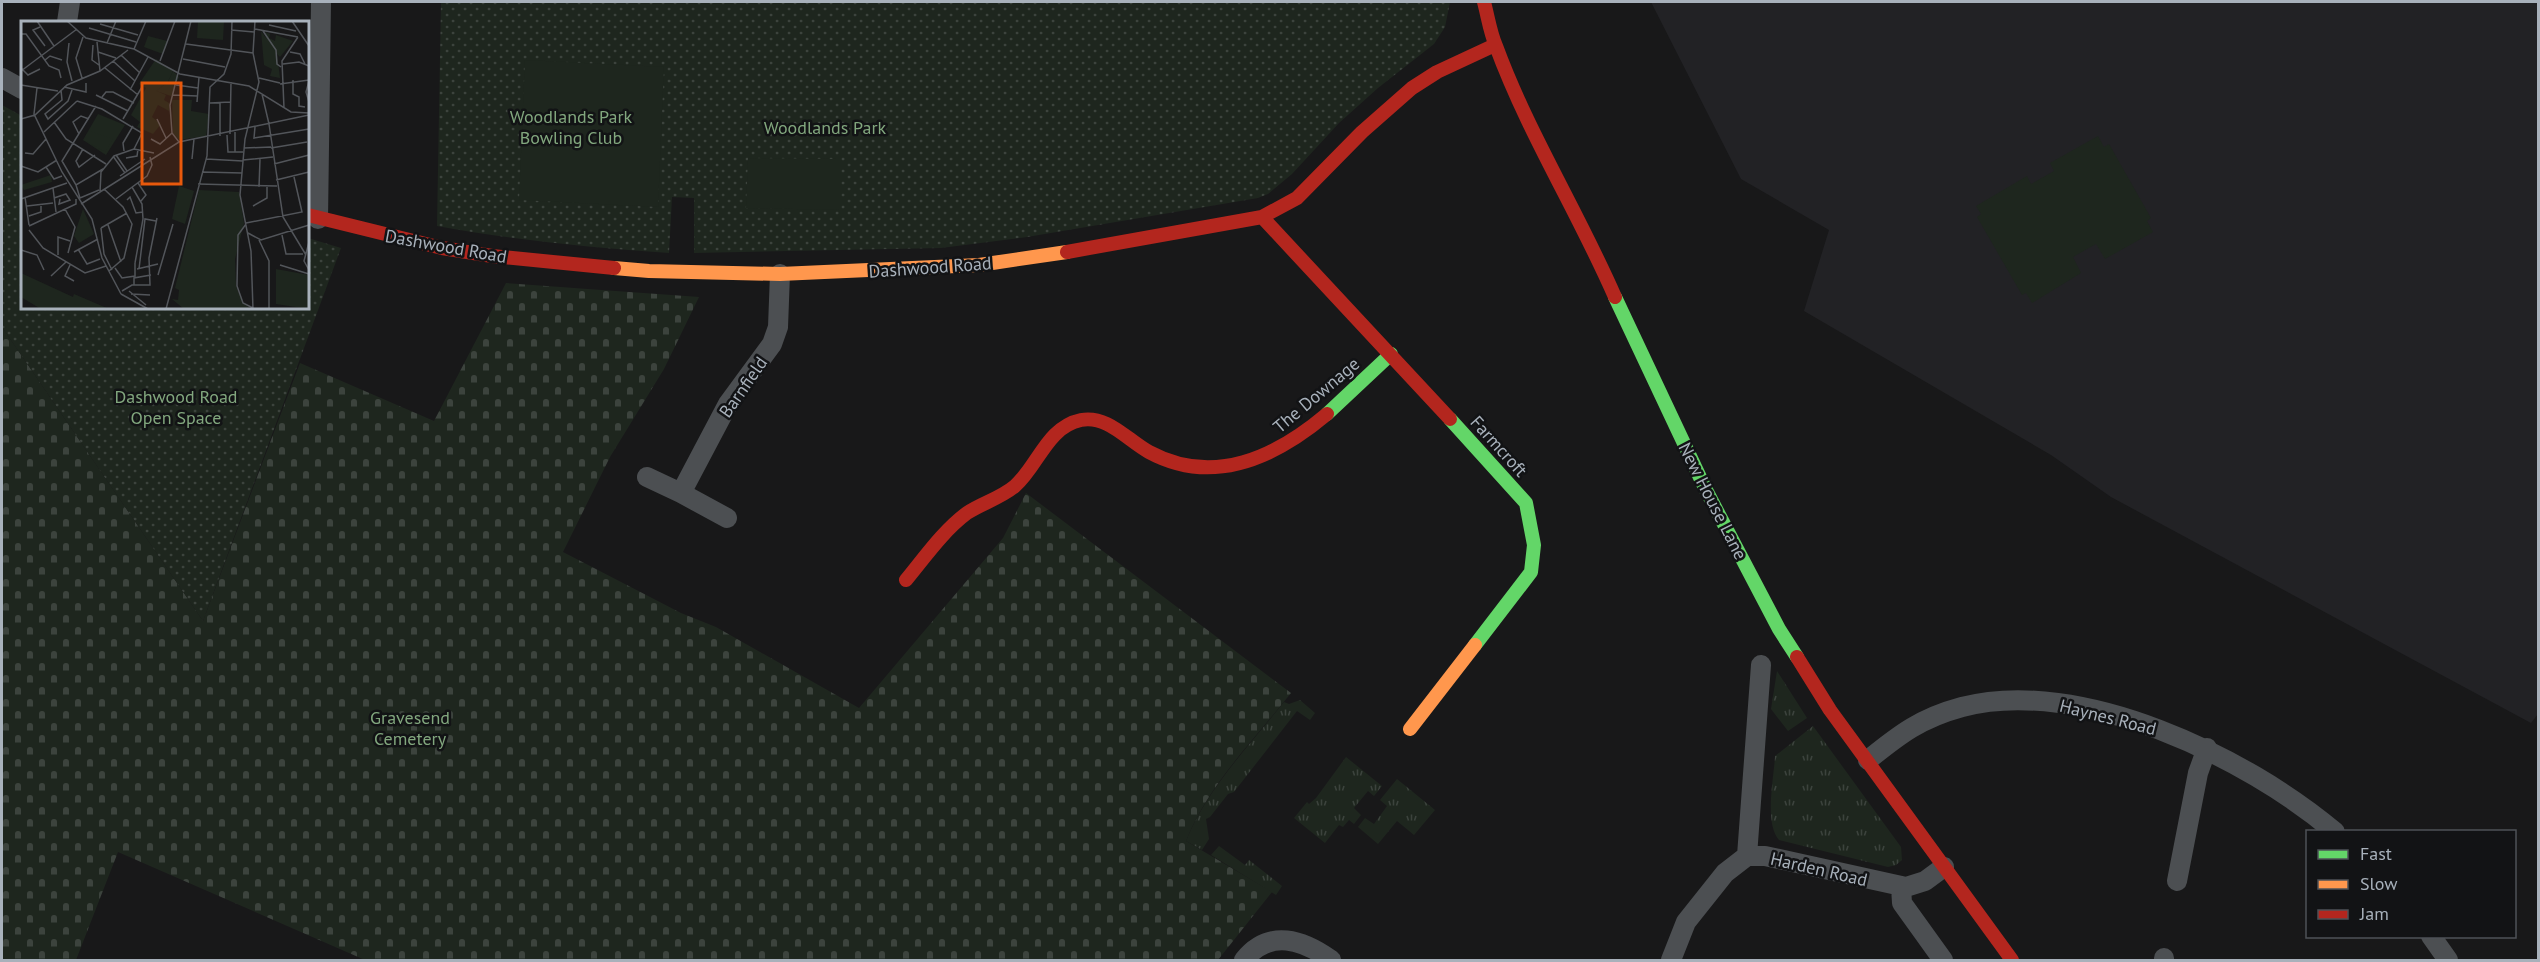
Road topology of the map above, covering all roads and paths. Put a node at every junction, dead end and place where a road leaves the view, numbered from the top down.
1 (70, 2) edge
2 (321, 2) edge
3 (1484, 2) edge
4 (67, 21) edge
5 (1495, 45) junction
6 (2, 78) edge
7 (21, 88) edge
8 (313, 217) edge
9 (1262, 217) junction
10 (780, 274) junction
11 (1391, 354) junction
12 (647, 477) dead end
13 (681, 493) junction
14 (727, 518) dead end
15 (906, 579) dead end
16 (1761, 665) dead end
17 (1410, 729) dead end
18 (2207, 748) junction
19 (1868, 760) junction
20 (2334, 830) edge
21 (1747, 856) junction
22 (1944, 867) junction
23 (2177, 881) dead end
24 (1901, 887) junction
25 (2432, 938) edge
26 (1244, 960) edge
27 (1331, 960) edge
28 (1671, 960) edge
29 (1943, 960) edge
30 (2012, 960) edge
31 (2448, 960) edge

1 - 4 street
2 - 8 street
3 - 5 street, New House Lane
5 - 9 street, Dashwood Road
5 - 19 street, New House Lane
6 - 7 street
8 - 10 street, Dashwood Road
9 - 10 street, Dashwood Road
9 - 11 street, Farmcroft
10 - 13 street, Barnfield
11 - 15 street, The Downage
11 - 17 street, Farmcroft
12 - 13 street
13 - 14 street
16 - 21 street
18 - 19 street, Haynes Road
18 - 20 street, Haynes Road
18 - 23 street
19 - 22 street, New House Lane
21 - 24 street, Harden Road
21 - 28 street, Harden Road
22 - 24 street
22 - 30 street, New House Lane
24 - 29 street
25 - 31 street
26 - 27 street

